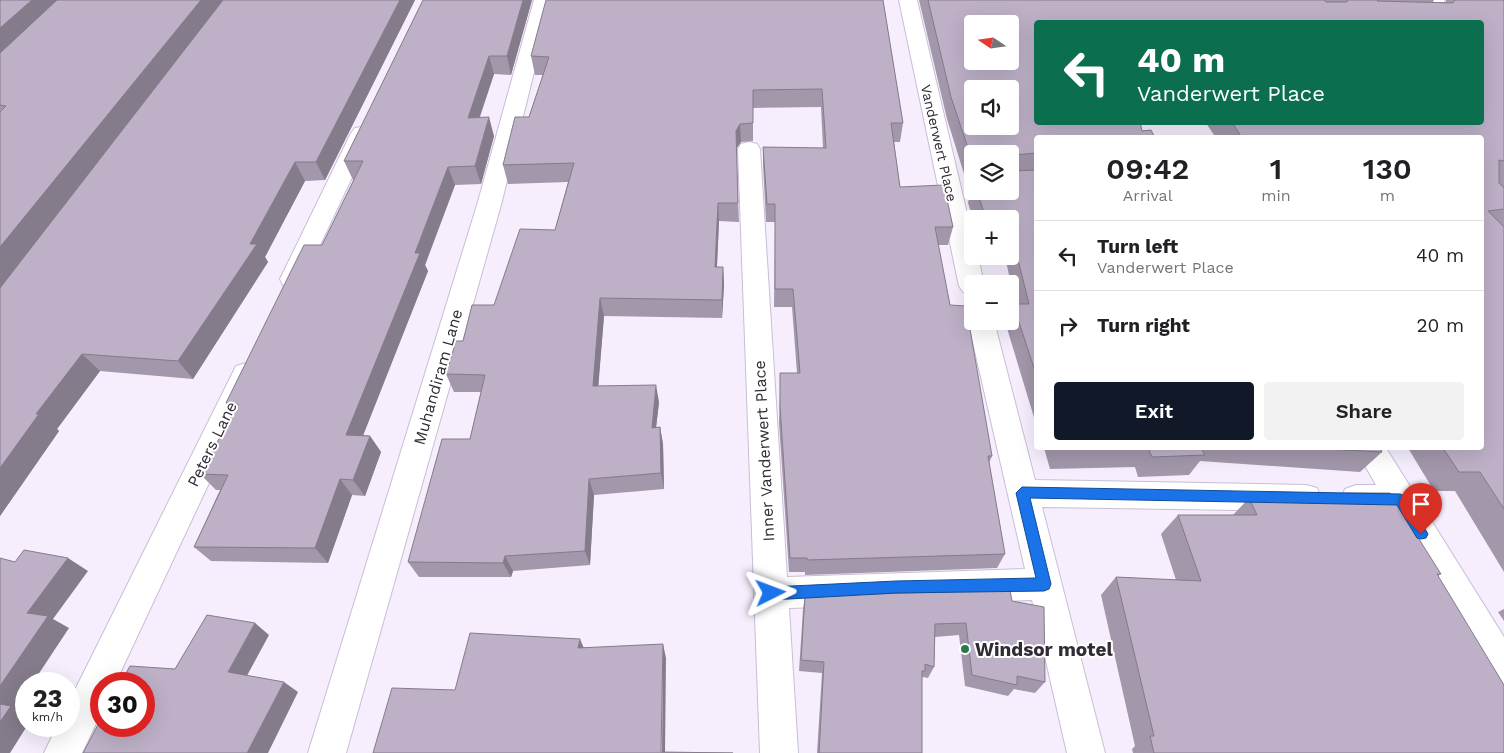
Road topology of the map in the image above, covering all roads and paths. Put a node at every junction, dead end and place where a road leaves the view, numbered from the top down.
1 (543, 0) edge
2 (908, 0) edge
3 (1435, 0) edge
4 (1432, 20) edge
5 (374, 108) edge
6 (749, 149) dead end
7 (964, 187) edge
8 (949, 188) junction
9 (969, 275) edge
10 (279, 305) edge
11 (983, 330) edge
12 (258, 350) edge
13 (1371, 450) edge
14 (1022, 493) junction
15 (1400, 500) junction
16 (1044, 584) junction
17 (771, 593) junction
18 (1504, 669) edge
19 (63, 753) edge
20 (327, 753) edge
21 (779, 753) edge
22 (1086, 753) edge

1 - 20 street, Muhandiram Lane
2 - 8 street, Vanderwert Place
3 - 4 street
5 - 10 street
6 - 17 street, Inner Vanderwert Place
7 - 8 street
8 - 9 street, Vanderwert Place
11 - 14 street
12 - 19 street, Peters Lane
13 - 15 street
14 - 15 street
14 - 16 street
15 - 18 street
16 - 17 street
16 - 22 street
17 - 21 street, Inner Vanderwert Place

